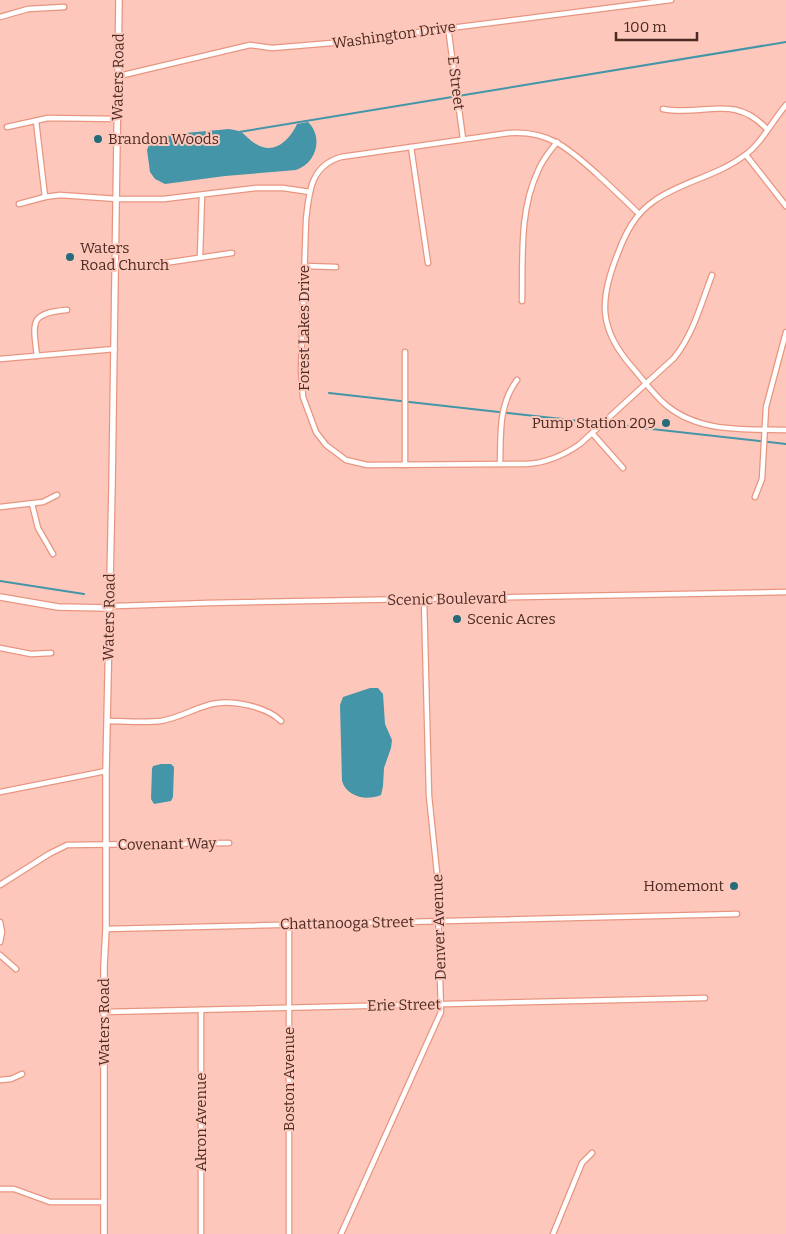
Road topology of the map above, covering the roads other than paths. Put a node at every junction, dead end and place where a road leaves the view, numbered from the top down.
1 (119, 0) edge
2 (672, 0) edge
3 (64, 7) dead end
4 (0, 17) edge
5 (448, 27) junction
6 (119, 76) junction
7 (786, 105) edge
8 (663, 109) dead end
9 (117, 119) junction
10 (36, 121) junction
11 (8, 127) dead end
12 (767, 129) junction
13 (463, 139) junction
14 (557, 142) junction
15 (411, 147) junction
16 (746, 155) junction
17 (310, 192) junction
18 (202, 195) junction
19 (45, 197) junction
20 (116, 199) junction
21 (19, 204) dead end
22 (786, 206) edge
23 (640, 214) junction
24 (232, 253) dead end
25 (200, 257) junction
26 (428, 264) dead end
27 (144, 266) dead end
28 (305, 266) junction
29 (336, 267) dead end
30 (712, 276) dead end
31 (522, 301) dead end
32 (67, 310) dead end
33 (786, 332) edge
34 (115, 349) junction
35 (405, 352) dead end
36 (37, 356) junction
37 (0, 359) edge
38 (517, 380) dead end
39 (646, 384) junction
40 (765, 430) junction
41 (786, 430) edge
42 (592, 433) junction
43 (500, 464) junction
44 (405, 465) junction
45 (623, 468) dead end
46 (57, 495) dead end
47 (755, 497) dead end
48 (32, 504) junction
49 (0, 506) edge
50 (53, 554) dead end
51 (786, 592) edge
52 (0, 597) edge
53 (424, 600) junction
54 (109, 608) junction
55 (0, 648) edge
56 (51, 654) dead end
57 (107, 721) junction
58 (281, 721) dead end
59 (106, 771) junction
60 (0, 792) edge
61 (229, 843) dead end
62 (106, 844) junction
63 (0, 885) edge
64 (738, 914) dead end
65 (438, 921) junction
66 (0, 922) edge
67 (289, 925) junction
68 (106, 929) junction
69 (0, 942) edge
70 (0, 955) edge
71 (16, 969) dead end
72 (704, 998) dead end
73 (442, 1004) junction
74 (289, 1008) junction
75 (201, 1010) junction
76 (104, 1012) junction
77 (22, 1074) dead end
78 (0, 1080) edge
79 (592, 1152) dead end
80 (0, 1189) edge
81 (104, 1202) junction
82 (104, 1234) edge
83 (200, 1234) edge
84 (289, 1234) edge
85 (341, 1234) edge
86 (553, 1234) edge

1 - 6 street, Waters Road
2 - 5 street, Washington Drive
3 - 4 street
5 - 6 street, Washington Drive
5 - 13 street, E Street
6 - 9 street, Waters Road
7 - 12 street
8 - 12 street
9 - 10 street
9 - 20 street, Waters Road
10 - 11 street
10 - 19 street
12 - 16 street
13 - 14 street, Forest Lakes Drive
13 - 15 street, Forest Lakes Drive
14 - 23 street, Forest Lakes Drive
14 - 31 street
15 - 17 street, Forest Lakes Drive
15 - 26 street
16 - 22 street
16 - 23 street
17 - 18 street
17 - 28 street, Forest Lakes Drive
18 - 20 street
18 - 25 street
19 - 20 street
19 - 21 street
20 - 34 street, Waters Road
23 - 39 street
24 - 25 street
25 - 27 street
28 - 29 street
28 - 44 street, Forest Lakes Drive
30 - 39 street, Forest Lakes Drive
32 - 36 street
33 - 40 street
34 - 36 street
34 - 54 street, Waters Road
35 - 44 street
36 - 37 street
38 - 43 street
39 - 40 street
39 - 42 street, Forest Lakes Drive
40 - 41 street
40 - 47 street
42 - 43 street, Forest Lakes Drive
42 - 45 street
43 - 44 street, Forest Lakes Drive
46 - 48 street
48 - 49 street
48 - 50 street
51 - 53 street, Scenic Boulevard
52 - 54 street
53 - 54 street, Scenic Boulevard
53 - 65 street, Denver Avenue
54 - 57 street, Waters Road
55 - 56 street
57 - 58 street
57 - 59 street, Waters Road
59 - 60 street
59 - 62 street, Waters Road
61 - 62 street, Covenant Way
62 - 63 street, Covenant Way
62 - 68 street, Waters Road
64 - 65 street, Chattanooga Street
65 - 67 street, Chattanooga Street
65 - 73 street, Denver Avenue
66 - 69 street
67 - 68 street, Chattanooga Street
67 - 74 street, Boston Avenue
68 - 76 street, Waters Road
70 - 71 street
72 - 73 street, Erie Street
73 - 74 street, Erie Street
73 - 85 street, Denver Avenue
74 - 75 street, Erie Street
74 - 84 street, Boston Avenue
75 - 76 street, Erie Street
75 - 83 street, Akron Avenue
76 - 81 street, Waters Road
77 - 78 street
79 - 86 street
80 - 81 street
81 - 82 street, Waters Road

